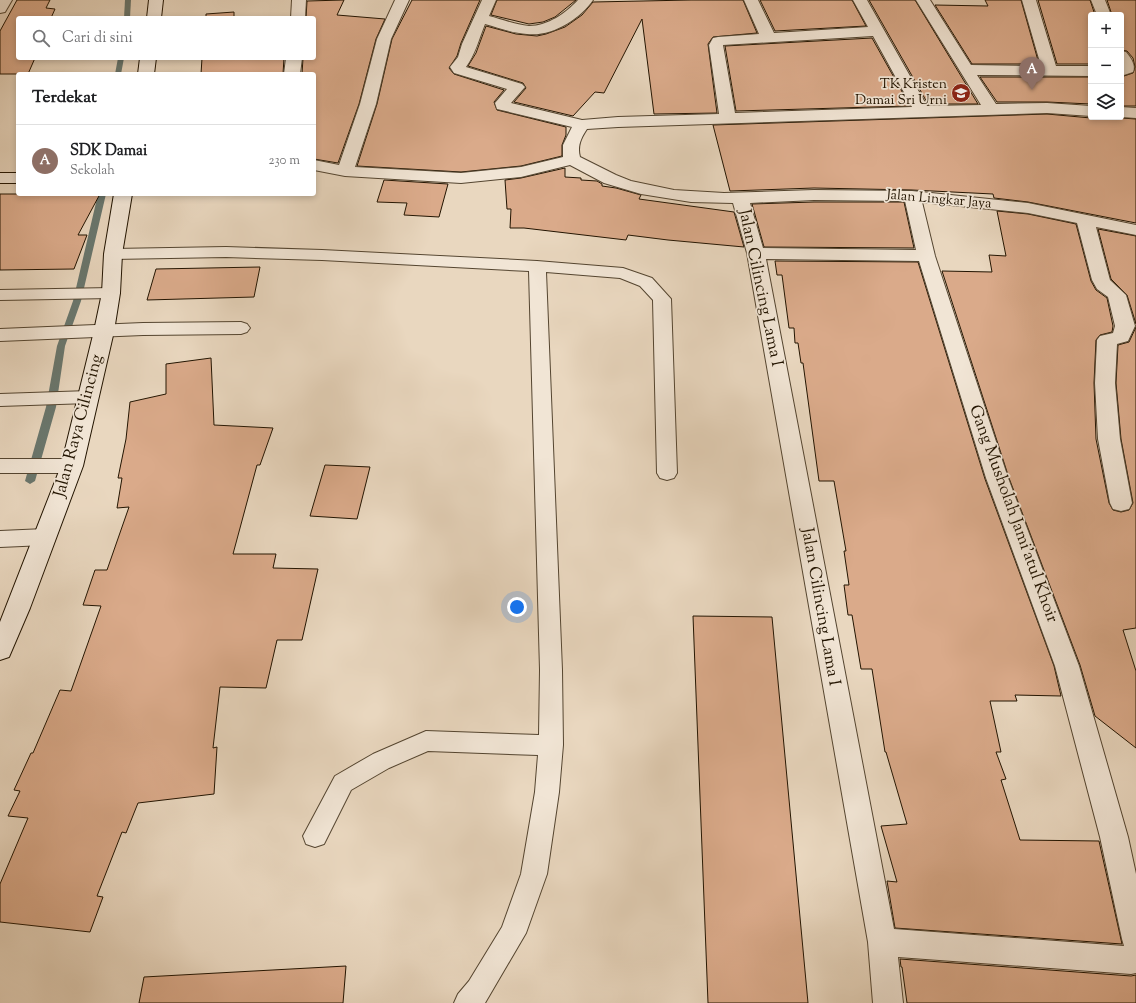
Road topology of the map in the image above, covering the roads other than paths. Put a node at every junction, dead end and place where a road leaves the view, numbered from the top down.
1 (156, 0) edge
2 (299, 0) edge
3 (402, 0) edge
4 (489, 0) edge
5 (586, 0) edge
6 (751, 0) edge
7 (860, 0) edge
8 (923, 0) edge
9 (1029, 0) edge
10 (1098, 0) edge
11 (1103, 12) edge
12 (154, 16) edge
13 (298, 16) edge
14 (481, 19) junction
15 (877, 31) junction
16 (768, 37) junction
17 (148, 60) edge
18 (294, 60) edge
19 (1124, 60) edge
20 (966, 70) junction
21 (1050, 70) junction
22 (1124, 70) edge
23 (1088, 71) edge
24 (146, 72) edge
25 (292, 72) edge
26 (991, 109) junction
27 (1088, 110) edge
28 (922, 111) junction
29 (1124, 112) edge
30 (1136, 113) edge
31 (728, 119) junction
32 (582, 125) junction
33 (572, 160) junction
34 (316, 165) edge
35 (345, 171) junction
36 (0, 178) edge
37 (16, 178) edge
38 (123, 196) edge
39 (912, 196) junction
40 (740, 198) junction
41 (1085, 220) junction
42 (1136, 230) edge
43 (756, 253) junction
44 (113, 254) junction
45 (926, 256) junction
46 (537, 266) junction
47 (112, 293) junction
48 (0, 295) edge
49 (241, 328) dead end
50 (104, 331) junction
51 (0, 335) edge
52 (90, 398) junction
53 (0, 400) edge
54 (0, 466) edge
55 (72, 466) junction
56 (667, 472) dead end
57 (1121, 503) dead end
58 (45, 537) junction
59 (0, 539) edge
60 (0, 650) edge
61 (551, 745) junction
62 (315, 836) dead end
63 (1136, 939) edge
64 (882, 942) junction
65 (1136, 959) edge
66 (468, 1003) edge
67 (888, 1003) edge

1 - 12 street
2 - 13 street
3 - 35 street
4 - 14 street
5 - 14 street
6 - 16 street
7 - 15 street
8 - 20 street
9 - 21 street
10 - 11 street
14 - 32 street
15 - 16 street
15 - 28 street
16 - 31 street
17 - 24 street
18 - 25 street
19 - 22 street
20 - 21 street
20 - 26 street
21 - 23 street
26 - 27 street
26 - 28 street
28 - 31 street
29 - 30 street
31 - 32 street
32 - 33 street
33 - 35 street
33 - 40 street, Jalan Cilincing Lama I
34 - 35 street
36 - 37 street
38 - 44 street, Jalan Raya Cilincing
39 - 40 street, Jalan Lingkar Jaya
39 - 41 street, Jalan Lingkar Jaya
39 - 45 street, Gang Musholah Jami'atul Khoir
40 - 43 street, Jalan Cilincing Lama I
41 - 42 street, Jalan Lingkar Jaya
41 - 57 street
43 - 45 street
43 - 64 street, Jalan Cilincing Lama I
44 - 46 lane
44 - 47 street, Jalan Raya Cilincing
45 - 63 street, Gang Musholah Jami'atul Khoir
46 - 56 lane
46 - 61 lane
47 - 48 lane
47 - 50 street, Jalan Raya Cilincing
49 - 50 lane
50 - 51 lane
50 - 52 street, Jalan Raya Cilincing
52 - 53 lane
52 - 55 street, Jalan Raya Cilincing
54 - 55 lane
55 - 58 street, Jalan Raya Cilincing
58 - 59 lane
58 - 60 street, Jalan Raya Cilincing
61 - 62 lane
61 - 66 lane
64 - 65 street
64 - 67 street, Jalan Cilincing Lama I

